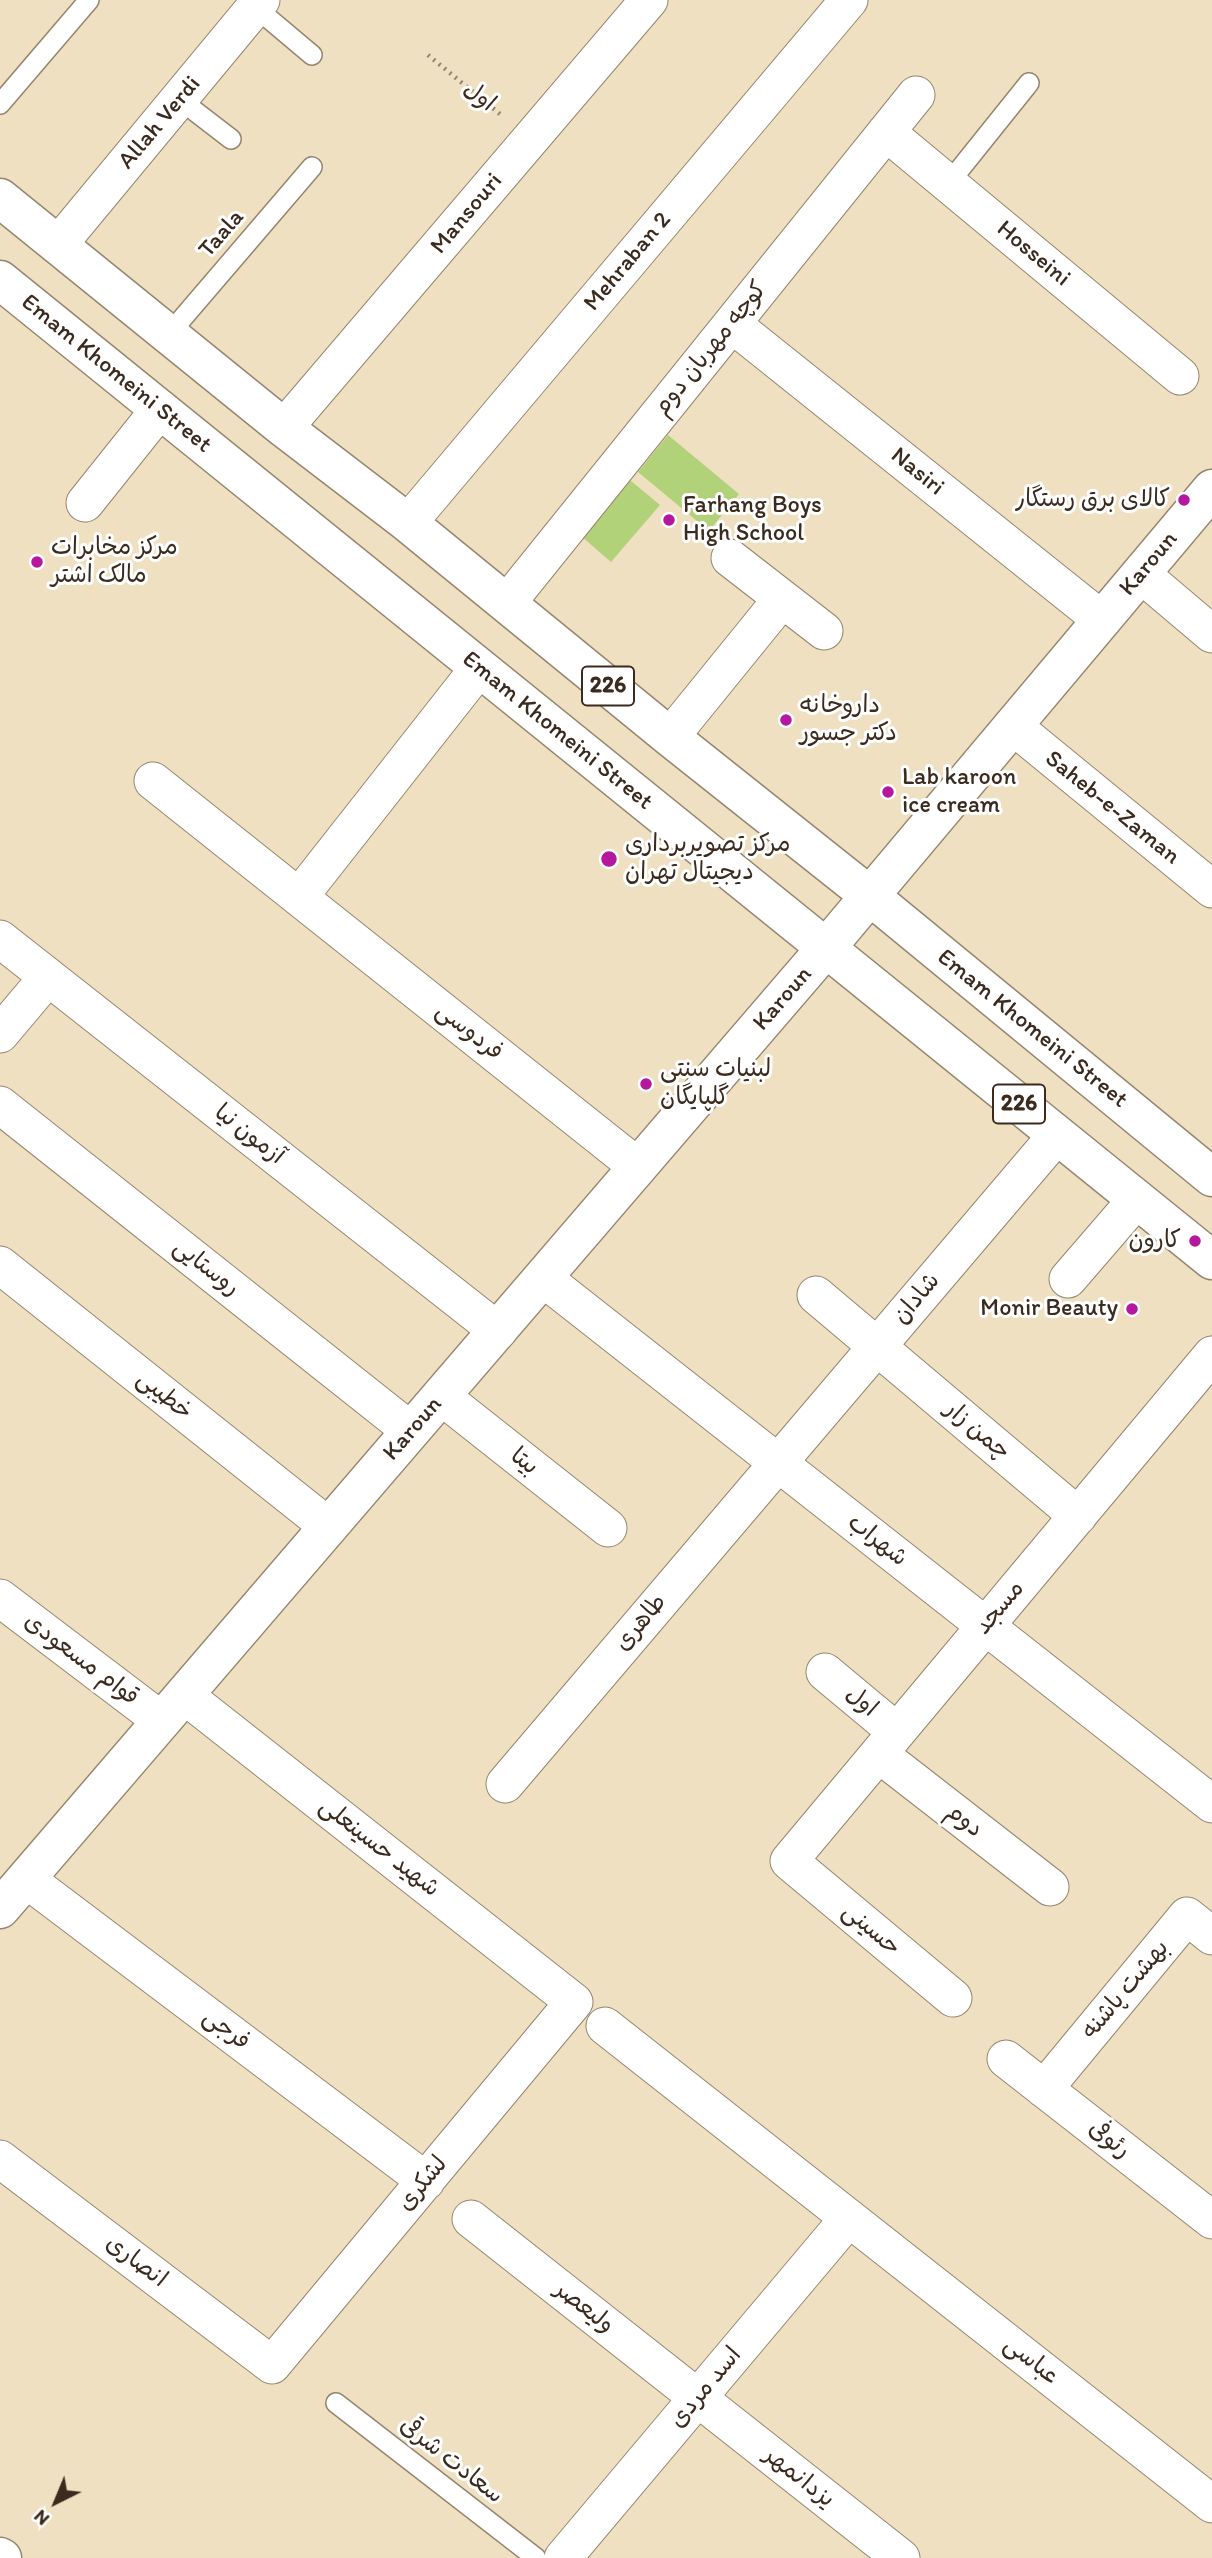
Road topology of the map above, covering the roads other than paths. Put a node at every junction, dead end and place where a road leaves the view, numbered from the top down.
1 (89, 0) edge
2 (649, 0) edge
3 (849, 0) edge
4 (258, 4) edge
5 (312, 55) dead end
6 (1029, 83) dead end
7 (916, 95) dead end
8 (179, 100) junction
9 (0, 104) edge
10 (886, 132) junction
11 (231, 139) dead end
12 (312, 167) dead end
13 (948, 184) junction
14 (0, 198) edge
15 (58, 245) junction
16 (0, 280) edge
17 (732, 324) junction
18 (169, 334) junction
19 (1180, 376) dead end
20 (160, 409) junction
21 (284, 428) junction
22 (1212, 489) edge
23 (85, 503) dead end
24 (408, 523) junction
25 (730, 558) dead end
26 (1141, 574) junction
27 (782, 598) junction
28 (507, 603) junction
29 (1102, 620) junction
30 (824, 631) dead end
31 (1212, 634) edge
32 (479, 668) junction
33 (1013, 726) junction
34 (670, 737) junction
35 (153, 781) dead end
36 (1212, 888) edge
37 (870, 896) junction
38 (299, 897) junction
39 (0, 939) edge
40 (827, 948) junction
41 (48, 977) junction
42 (0, 1034) edge
43 (0, 1105) edge
44 (1057, 1135) junction
45 (638, 1167) junction
46 (1212, 1177) edge
47 (1137, 1199) junction
48 (1212, 1260) edge
49 (0, 1265) edge
50 (543, 1278) junction
51 (1068, 1279) dead end
52 (817, 1295) dead end
53 (498, 1331) junction
54 (877, 1347) junction
55 (1212, 1355) edge
56 (441, 1396) junction
57 (411, 1431) junction
58 (778, 1463) junction
59 (1078, 1516) junction
60 (329, 1527) junction
61 (608, 1528) dead end
62 (0, 1598) edge
63 (985, 1626) junction
64 (824, 1672) dead end
65 (173, 1708) junction
66 (888, 1743) junction
67 (505, 1784) dead end
68 (1212, 1804) edge
69 (789, 1861) joint
70 (26, 1879) junction
71 (1050, 1887) dead end
72 (0, 1909) edge
73 (1212, 1936) edge
74 (953, 1998) dead end
75 (574, 2002) joint
76 (605, 2026) dead end
77 (1006, 2059) dead end
78 (1044, 2089) junction
79 (0, 2159) edge
80 (426, 2181) junction
81 (849, 2218) junction
82 (471, 2219) dead end
83 (1212, 2220) edge
84 (272, 2365) joint
85 (697, 2398) junction
86 (336, 2403) dead end
87 (1212, 2504) edge
88 (536, 2558) edge
89 (563, 2558) edge
90 (901, 2558) edge

1 - 9 lane
2 - 21 street, Mansouri
3 - 24 street, Mehraban 2
4 - 5 lane
4 - 8 street, Allah Verdi
6 - 13 lane
7 - 10 street, کوچه مهربان دوم
8 - 11 lane
8 - 15 street, Allah Verdi
10 - 13 street, Hosseini
10 - 17 street, کوچه مهربان دوم
12 - 18 lane, Taala
13 - 19 street, Hosseini
14 - 15 main road, Emam Khomeini Street / 226
15 - 18 main road, Emam Khomeini Street / 226
16 - 20 main road, Emam Khomeini Street / 226
17 - 28 street, کوچه مهربان دوم
17 - 29 street, Nasiri
18 - 21 main road, Emam Khomeini Street / 226
20 - 23 street
20 - 32 main road, Emam Khomeini Street / 226
21 - 24 main road, Emam Khomeini Street / 226
22 - 26 main road, Karoun
24 - 28 main road, Emam Khomeini Street / 226
25 - 27 street
26 - 29 main road, Karoun
26 - 31 street
27 - 30 street
27 - 34 street
28 - 34 main road, Emam Khomeini Street / 226
29 - 33 main road, Karoun
32 - 38 street
32 - 40 main road, Emam Khomeini Street / 226
33 - 36 street, Saheb-e-Zaman
33 - 37 main road, Karoun
34 - 37 main road, Emam Khomeini Street / 226
35 - 38 street, فردوسی
37 - 40 main road, Karoun
37 - 46 main road, Emam Khomeini Street / 226
38 - 45 street, فردوسی
39 - 41 street, آزمون نیا
40 - 44 main road, Emam Khomeini Street / 226
40 - 45 main road, Karoun
41 - 42 street
41 - 53 street, آزمون نیا
43 - 57 street, روستایی
44 - 47 main road, Emam Khomeini Street / 226
44 - 54 street, شادان
45 - 50 main road, Karoun
47 - 48 main road, Emam Khomeini Street / 226
47 - 51 street
49 - 60 street, خطیبی
50 - 53 main road, Karoun
50 - 58 street, شهراب
52 - 54 street
53 - 56 main road, Karoun
54 - 58 street, شادان
54 - 59 street, چمن زار
55 - 59 street, مسجد
56 - 57 main road, Karoun
56 - 61 street, بیتا
57 - 60 main road, Karoun
58 - 63 street, شهراب
58 - 67 street, طاهری
59 - 63 street, مسجد
60 - 65 main road, Karoun
62 - 65 street, قوام مسعودی
63 - 66 street, مسجد
63 - 68 street, شهراب
64 - 66 street, اول
65 - 70 main road, Karoun
65 - 75 street, شهید حسینعلی
66 - 69 street, مسجد
66 - 71 street, دوم
69 - 74 street, حسینی
70 - 72 main road, Karoun
70 - 80 street, فرجی
73 - 78 street, بهشت پاشنه
75 - 80 street, لشکری
76 - 81 street
77 - 78 street, رئوفی
78 - 83 street, رئوفی
79 - 84 street, انصاری
80 - 84 street, لشکری
81 - 85 street, اسد مردی
81 - 87 street, عباسی
82 - 85 street, ولیعصر
85 - 89 street, اسد مردی
85 - 90 street, یزدانمهر
86 - 88 lane, سعادت شرقی

